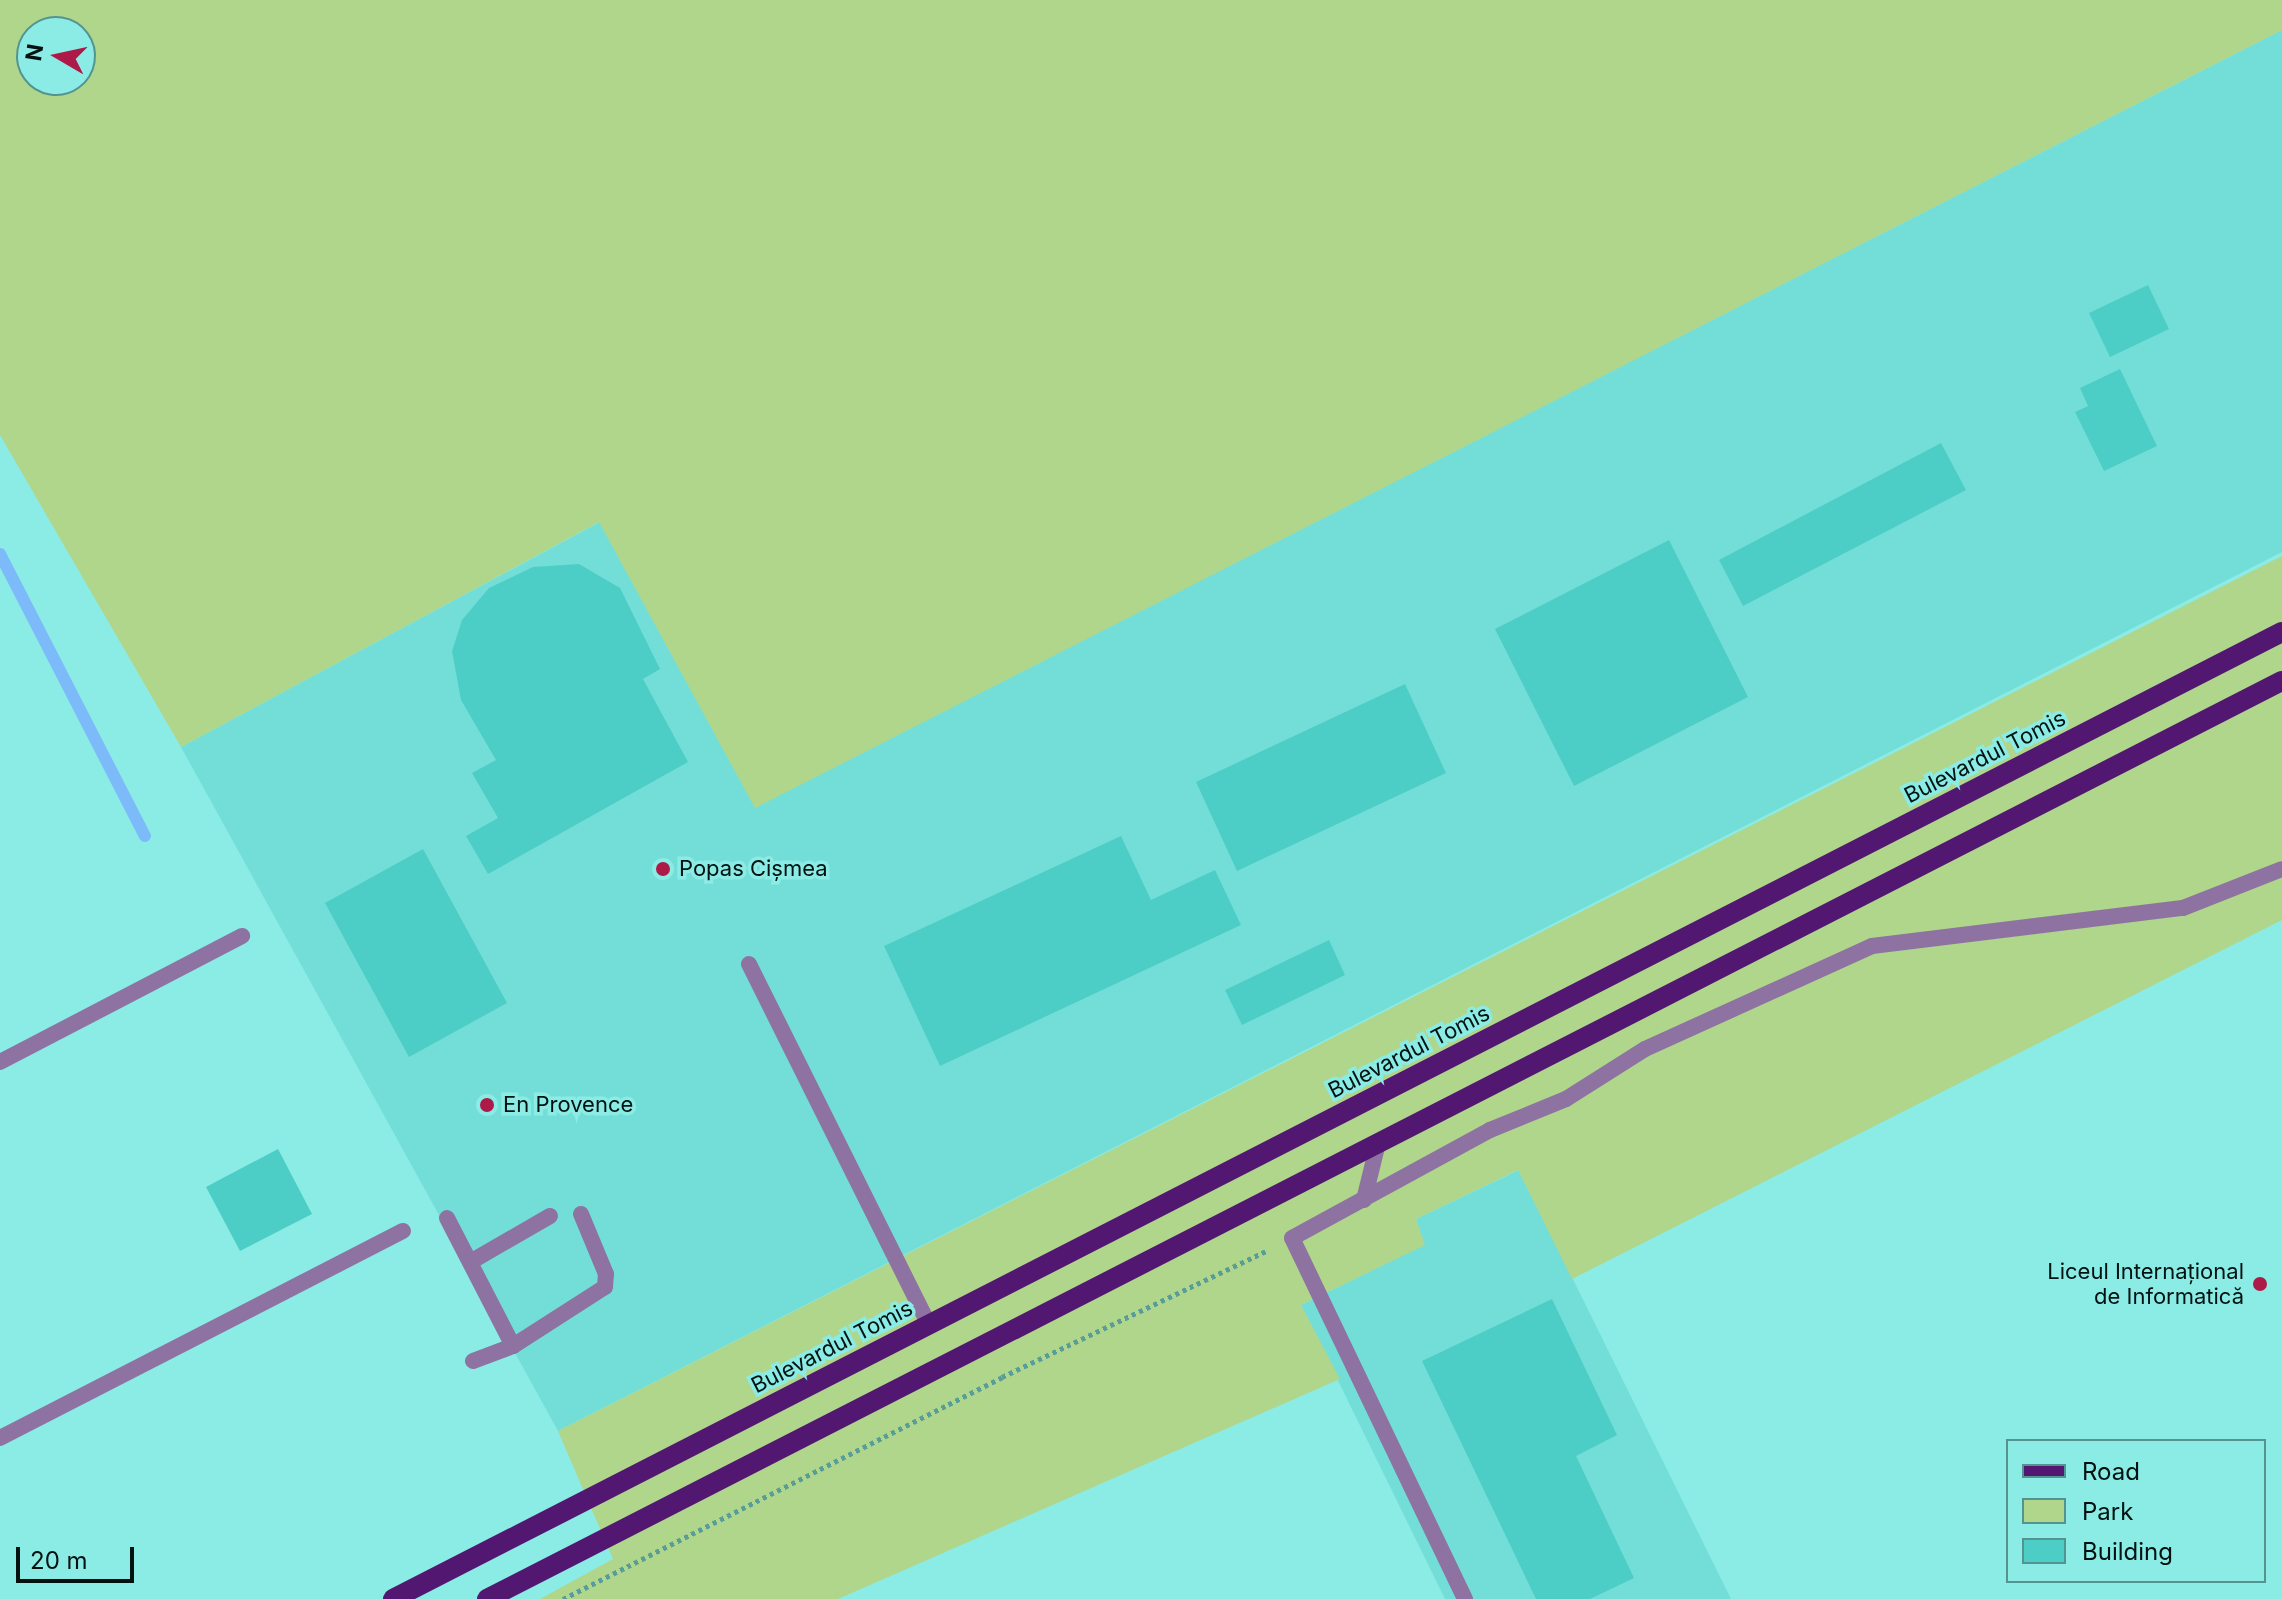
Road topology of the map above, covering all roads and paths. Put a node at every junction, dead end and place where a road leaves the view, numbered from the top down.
1 (2282, 632) edge
2 (2282, 681) edge
3 (2282, 869) edge
4 (242, 936) dead end
5 (749, 964) dead end
6 (0, 1062) edge
7 (1378, 1143) junction
8 (1364, 1200) junction
9 (581, 1214) dead end
10 (550, 1216) dead end
11 (447, 1218) dead end
12 (403, 1231) dead end
13 (1292, 1238) junction
14 (472, 1261) junction
15 (929, 1325) junction
16 (513, 1346) junction
17 (473, 1361) dead end
18 (0, 1438) edge
19 (393, 1599) edge
20 (487, 1599) edge
21 (563, 1599) edge
22 (1465, 1599) edge

1 - 15 main road, Bulevardul Tomis
2 - 7 main road
3 - 8 lane
4 - 6 lane
5 - 15 lane
7 - 8 lane
7 - 20 main road
8 - 13 lane
9 - 16 lane
10 - 14 lane
11 - 14 lane
12 - 18 lane
13 - 21 path
13 - 22 lane
14 - 16 lane
15 - 19 main road, Bulevardul Tomis
16 - 17 lane

